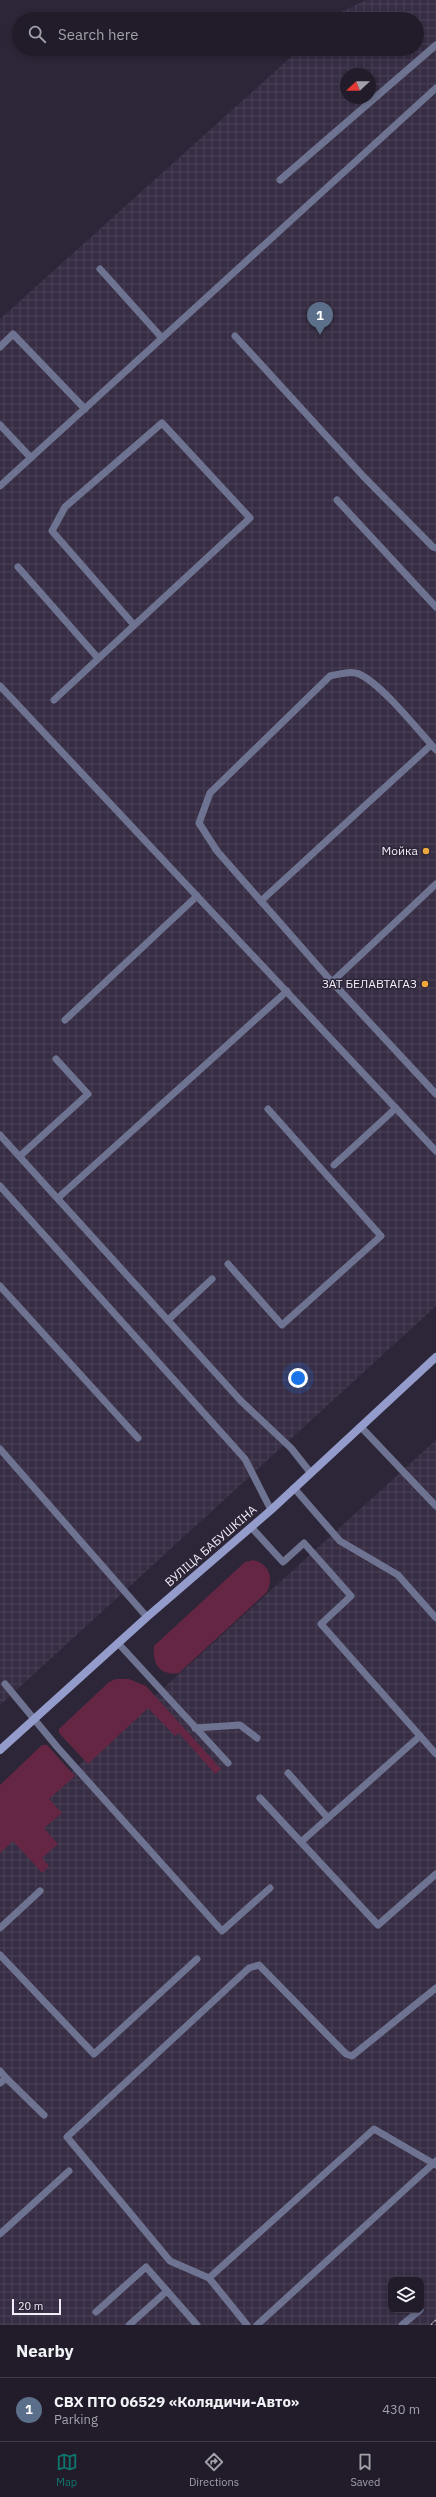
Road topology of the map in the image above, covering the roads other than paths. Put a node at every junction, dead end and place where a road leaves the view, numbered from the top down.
1 (436, 45) edge
2 (424, 55) edge
3 (423, 56) edge
4 (436, 88) edge
5 (280, 180) dead end
6 (100, 269) dead end
7 (235, 336) dead end
8 (162, 338) junction
9 (0, 347) edge
10 (85, 408) junction
11 (0, 425) edge
12 (32, 458) junction
13 (0, 486) edge
14 (337, 500) dead end
15 (436, 548) edge
16 (18, 567) dead end
17 (436, 607) edge
18 (134, 625) junction
19 (98, 658) junction
20 (0, 686) edge
21 (54, 700) dead end
22 (434, 747) edge
23 (436, 884) edge
24 (197, 896) junction
25 (261, 901) junction
26 (332, 982) junction
27 (287, 991) junction
28 (65, 1020) dead end
29 (56, 1058) dead end
30 (436, 1094) edge
31 (396, 1108) junction
32 (268, 1109) dead end
33 (0, 1135) edge
34 (436, 1151) edge
35 (20, 1156) junction
36 (334, 1165) dead end
37 (0, 1186) edge
38 (58, 1198) junction
39 (228, 1264) dead end
40 (212, 1279) dead end
41 (0, 1286) edge
42 (168, 1320) junction
43 (436, 1358) edge
44 (361, 1427) junction
45 (138, 1438) dead end
46 (0, 1449) edge
47 (310, 1472) junction
48 (294, 1488) junction
49 (436, 1506) edge
50 (271, 1510) junction
51 (251, 1527) junction
52 (147, 1617) junction
53 (436, 1618) edge
54 (118, 1643) junction
55 (5, 1684) dead end
56 (35, 1719) junction
57 (195, 1728) junction
58 (420, 1736) junction
59 (257, 1738) dead end
60 (0, 1750) edge
61 (436, 1754) edge
62 (228, 1763) dead end
63 (288, 1773) dead end
64 (260, 1798) dead end
65 (328, 1818) junction
66 (301, 1842) junction
67 (436, 1874) edge
68 (270, 1888) dead end
69 (40, 1891) dead end
70 (0, 1928) edge
71 (0, 1955) edge
72 (197, 1959) dead end
73 (436, 1988) edge
74 (0, 2071) edge
75 (6, 2078) junction
76 (0, 2083) edge
77 (44, 2115) dead end
78 (435, 2163) edge
79 (69, 2171) dead end
80 (0, 2234) edge
81 (209, 2278) junction
82 (167, 2291) junction
83 (96, 2312) dead end
84 (416, 2313) edge
85 (129, 2325) edge
86 (198, 2325) edge
87 (247, 2325) edge
88 (257, 2325) edge
89 (402, 2325) edge

1 - 2 lane
3 - 5 lane
4 - 8 lane
6 - 8 lane
7 - 15 lane
8 - 10 lane
9 - 10 lane
10 - 12 lane
11 - 12 lane
12 - 13 lane
14 - 17 lane
16 - 19 lane
18 - 18 lane
18 - 19 lane
19 - 21 lane
20 - 24 lane
22 - 25 lane
22 - 25 lane
23 - 26 lane
24 - 27 lane
24 - 28 lane
25 - 26 lane
26 - 30 lane
27 - 31 lane
27 - 38 lane
29 - 35 lane
31 - 34 lane
31 - 36 lane
32 - 39 lane
33 - 35 lane
35 - 38 lane
37 - 50 lane
38 - 42 lane
40 - 42 lane
41 - 45 lane
42 - 47 lane
43 - 44 street, ВУЛІЦА БАБУШКІНА
44 - 47 street, ВУЛІЦА БАБУШКІНА
44 - 49 lane
46 - 52 lane
47 - 48 street, ВУЛІЦА БАБУШКІНА
48 - 50 street, ВУЛІЦА БАБУШКІНА
48 - 53 lane
50 - 51 street, ВУЛІЦА БАБУШКІНА
51 - 52 street, ВУЛІЦА БАБУШКІНА
51 - 58 lane
52 - 54 street, ВУЛІЦА БАБУШКІНА
54 - 56 street, ВУЛІЦА БАБУШКІНА
54 - 57 lane
55 - 56 lane
56 - 60 street, ВУЛІЦА БАБУШКІНА
56 - 68 lane
57 - 59 lane
57 - 62 lane
58 - 61 lane
58 - 65 lane
63 - 65 lane
64 - 66 lane
65 - 66 lane
66 - 67 lane
69 - 70 lane
71 - 72 lane
73 - 81 lane
74 - 75 lane
75 - 76 lane
75 - 77 lane
78 - 81 lane
78 - 88 lane
79 - 80 lane
81 - 87 lane
82 - 83 lane
82 - 85 lane
82 - 86 lane
84 - 89 lane

